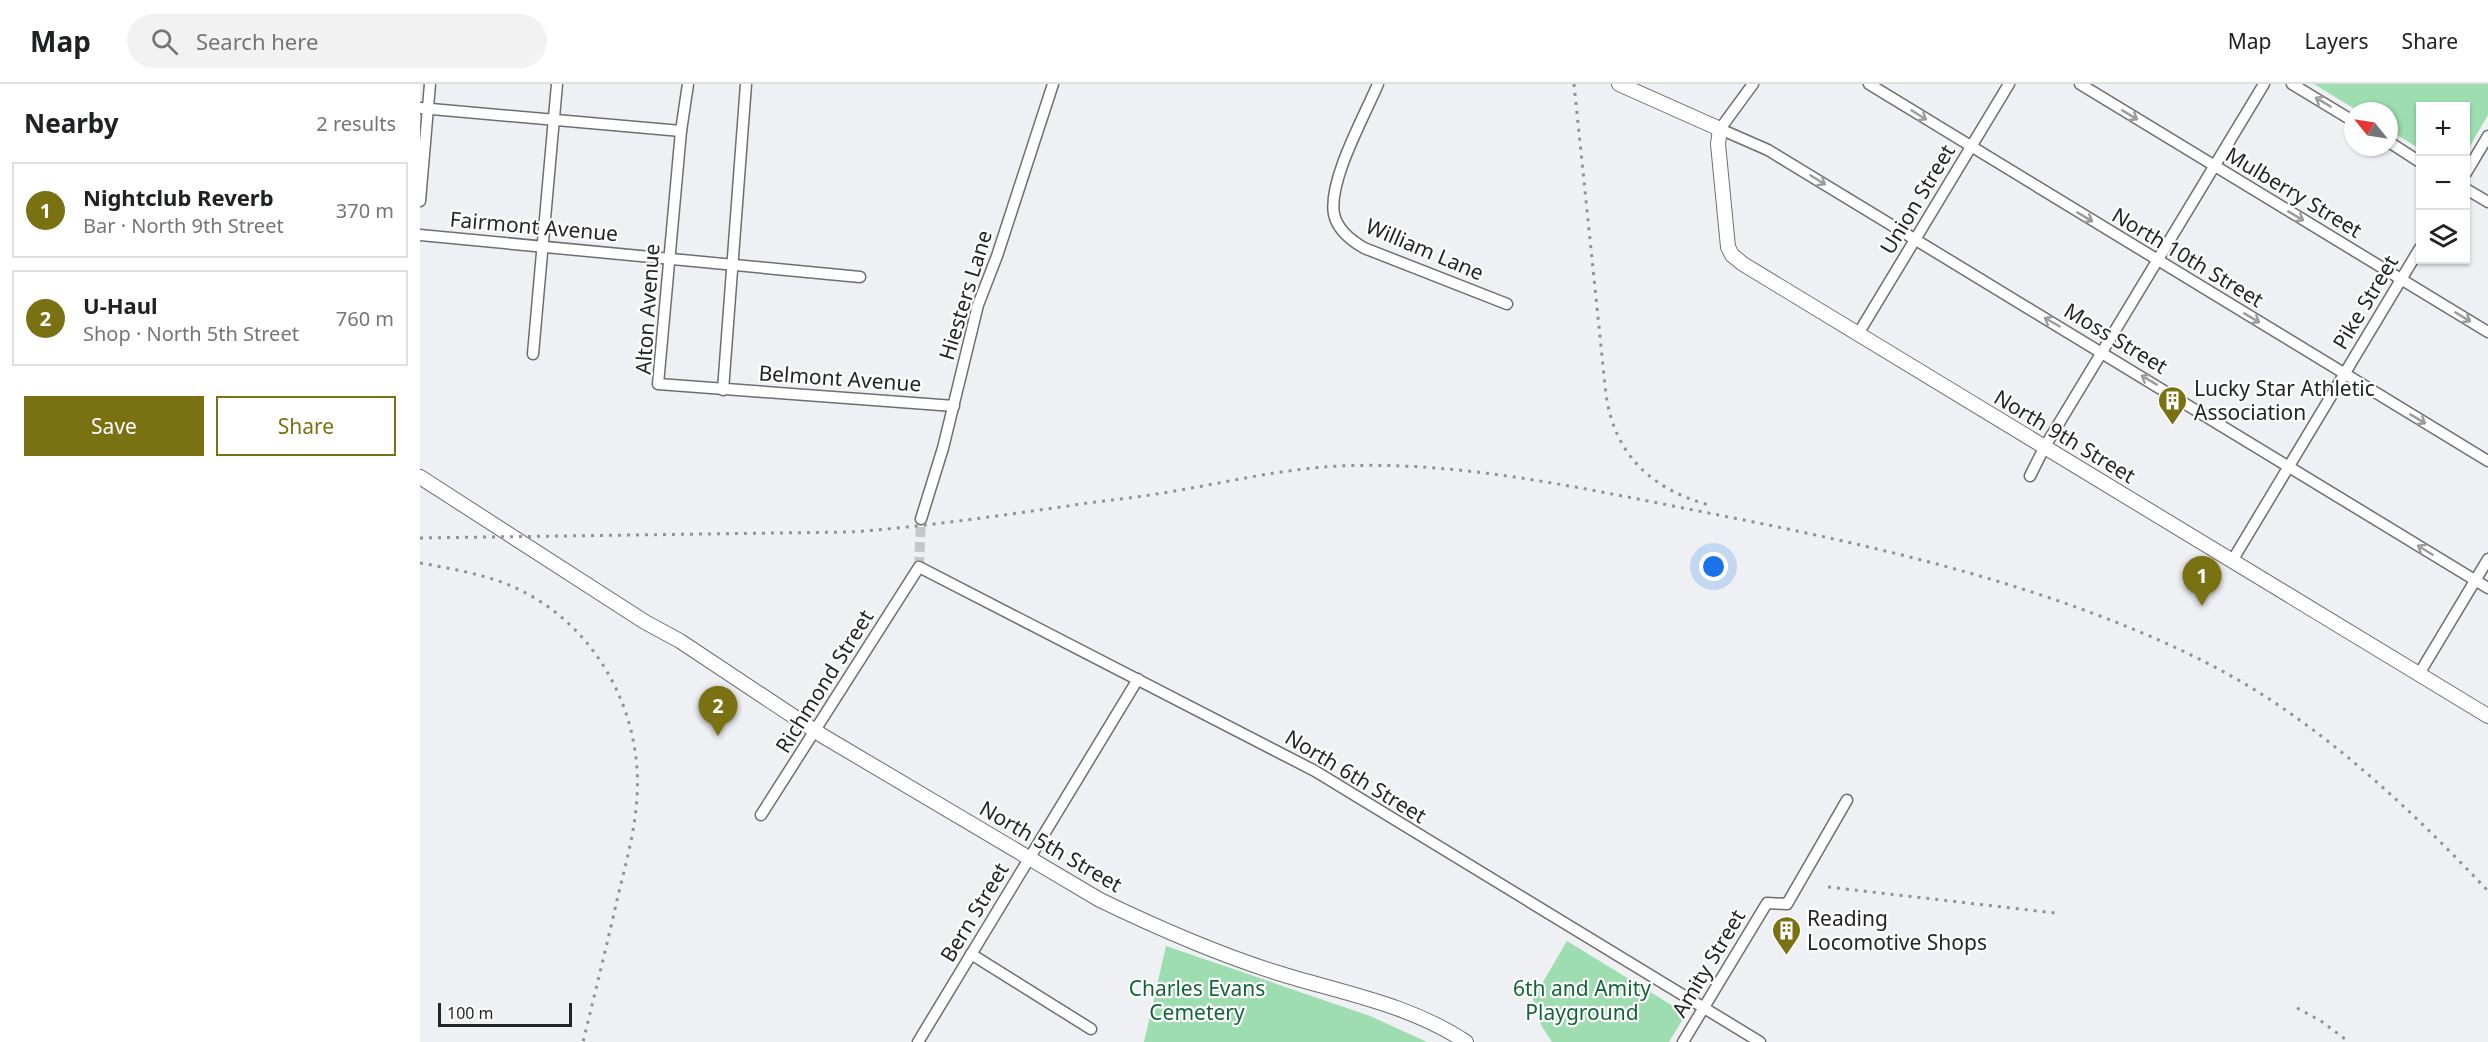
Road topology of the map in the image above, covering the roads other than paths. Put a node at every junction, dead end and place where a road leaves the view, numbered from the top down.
1 (430, 84) edge
2 (557, 84) edge
3 (688, 84) edge
4 (746, 84) edge
5 (1053, 84) edge
6 (1378, 84) edge
7 (1619, 84) edge
8 (1754, 84) edge
9 (1869, 84) edge
10 (2009, 84) edge
11 (2080, 84) edge
12 (2264, 84) edge
13 (2292, 84) edge
14 (424, 108) edge
15 (2344, 116) edge
16 (554, 120) junction
17 (1720, 129) junction
18 (681, 131) junction
19 (2488, 136) edge
20 (1971, 147) junction
21 (2398, 148) edge
22 (2416, 159) edge
23 (2214, 166) junction
24 (2470, 166) edge
25 (2470, 191) edge
26 (420, 201) edge
27 (2488, 202) edge
28 (420, 235) edge
29 (1915, 240) junction
30 (544, 247) junction
31 (2416, 256) edge
32 (669, 258) junction
33 (2157, 261) junction
34 (733, 264) junction
35 (860, 277) dead end
36 (2401, 279) junction
37 (1507, 304) dead end
38 (2488, 332) edge
39 (1858, 334) junction
40 (2102, 352) junction
41 (533, 354) dead end
42 (2344, 374) junction
43 (723, 390) junction
44 (954, 406) junction
45 (2044, 448) junction
46 (2488, 461) edge
47 (2288, 466) junction
48 (2030, 476) dead end
49 (420, 477) edge
50 (921, 519) tunnel mouth
51 (2488, 559) edge
52 (2232, 561) junction
53 (919, 567) joint
54 (2475, 580) junction
55 (2488, 588) edge
56 (2419, 674) junction
57 (1138, 679) junction
58 (2488, 716) edge
59 (816, 732) junction
60 (1847, 800) dead end
61 (761, 815) dead end
62 (1029, 858) junction
63 (971, 954) junction
64 (1704, 1008) junction
65 (1091, 1029) dead end
66 (918, 1042) edge
67 (1466, 1042) edge
68 (1683, 1042) edge
69 (1760, 1042) edge

1 - 14 street
2 - 16 street
3 - 18 street, Alton Avenue
4 - 34 street
5 - 44 street, Hiesters Lane
6 - 37 street, William Lane
7 - 17 main road
8 - 17 street
9 -> 20 street, North 10th Street
10 - 20 street, Union Street
11 -> 23 street, Mulberry Street
12 - 23 street
15 -> 13 street
14 - 16 street
14 - 26 street
16 - 18 street
16 - 30 street
17 -> 29 street, Moss Street
17 - 39 main road, North 9th Street
18 - 32 street, Alton Avenue
19 - 24 street
20 - 29 street, Union Street
20 -> 33 street, North 10th Street
21 - 22 street
23 - 33 street
23 -> 36 street, Mulberry Street
25 - 27 street
28 - 30 street, Fairmont Avenue
29 - 39 street, Union Street
40 -> 29 street, Moss Street
30 - 32 street, Fairmont Avenue
30 - 41 street
31 - 36 street, Pike Street
32 - 34 street, Fairmont Avenue
32 - 43 street, Alton Avenue
33 - 40 street
33 -> 42 street, North 10th Street
34 - 35 street, Fairmont Avenue
34 - 43 street
36 -> 38 street, Mulberry Street
36 - 42 street, Pike Street
39 - 45 main road, North 9th Street
40 - 45 street
47 -> 40 street, Moss Street
42 -> 46 street, North 10th Street
42 - 47 street, Pike Street
43 - 44 street, Belmont Avenue
44 - 50 street, Hiesters Lane
45 - 48 street
45 - 52 main road, North 9th Street
47 - 52 street, Pike Street
54 -> 47 street, Moss Street
49 - 59 main road, North 5th Street
51 - 54 street
52 - 56 main road, North 9th Street
53 - 57 street, North 6th Street
53 - 59 street, Richmond Street
54 - 55 street, Moss Street
54 - 56 street
56 - 58 main road, North 9th Street
57 - 62 street, Bern Street
57 - 64 street, North 6th Street
59 - 61 street, Richmond Street
59 - 62 main road, North 5th Street
60 - 64 street, Amity Street
62 - 63 street, Bern Street
62 - 67 main road, North 5th Street
63 - 65 street
63 - 66 street, Bern Street
64 - 68 street, Amity Street
64 - 69 street, North 6th Street

